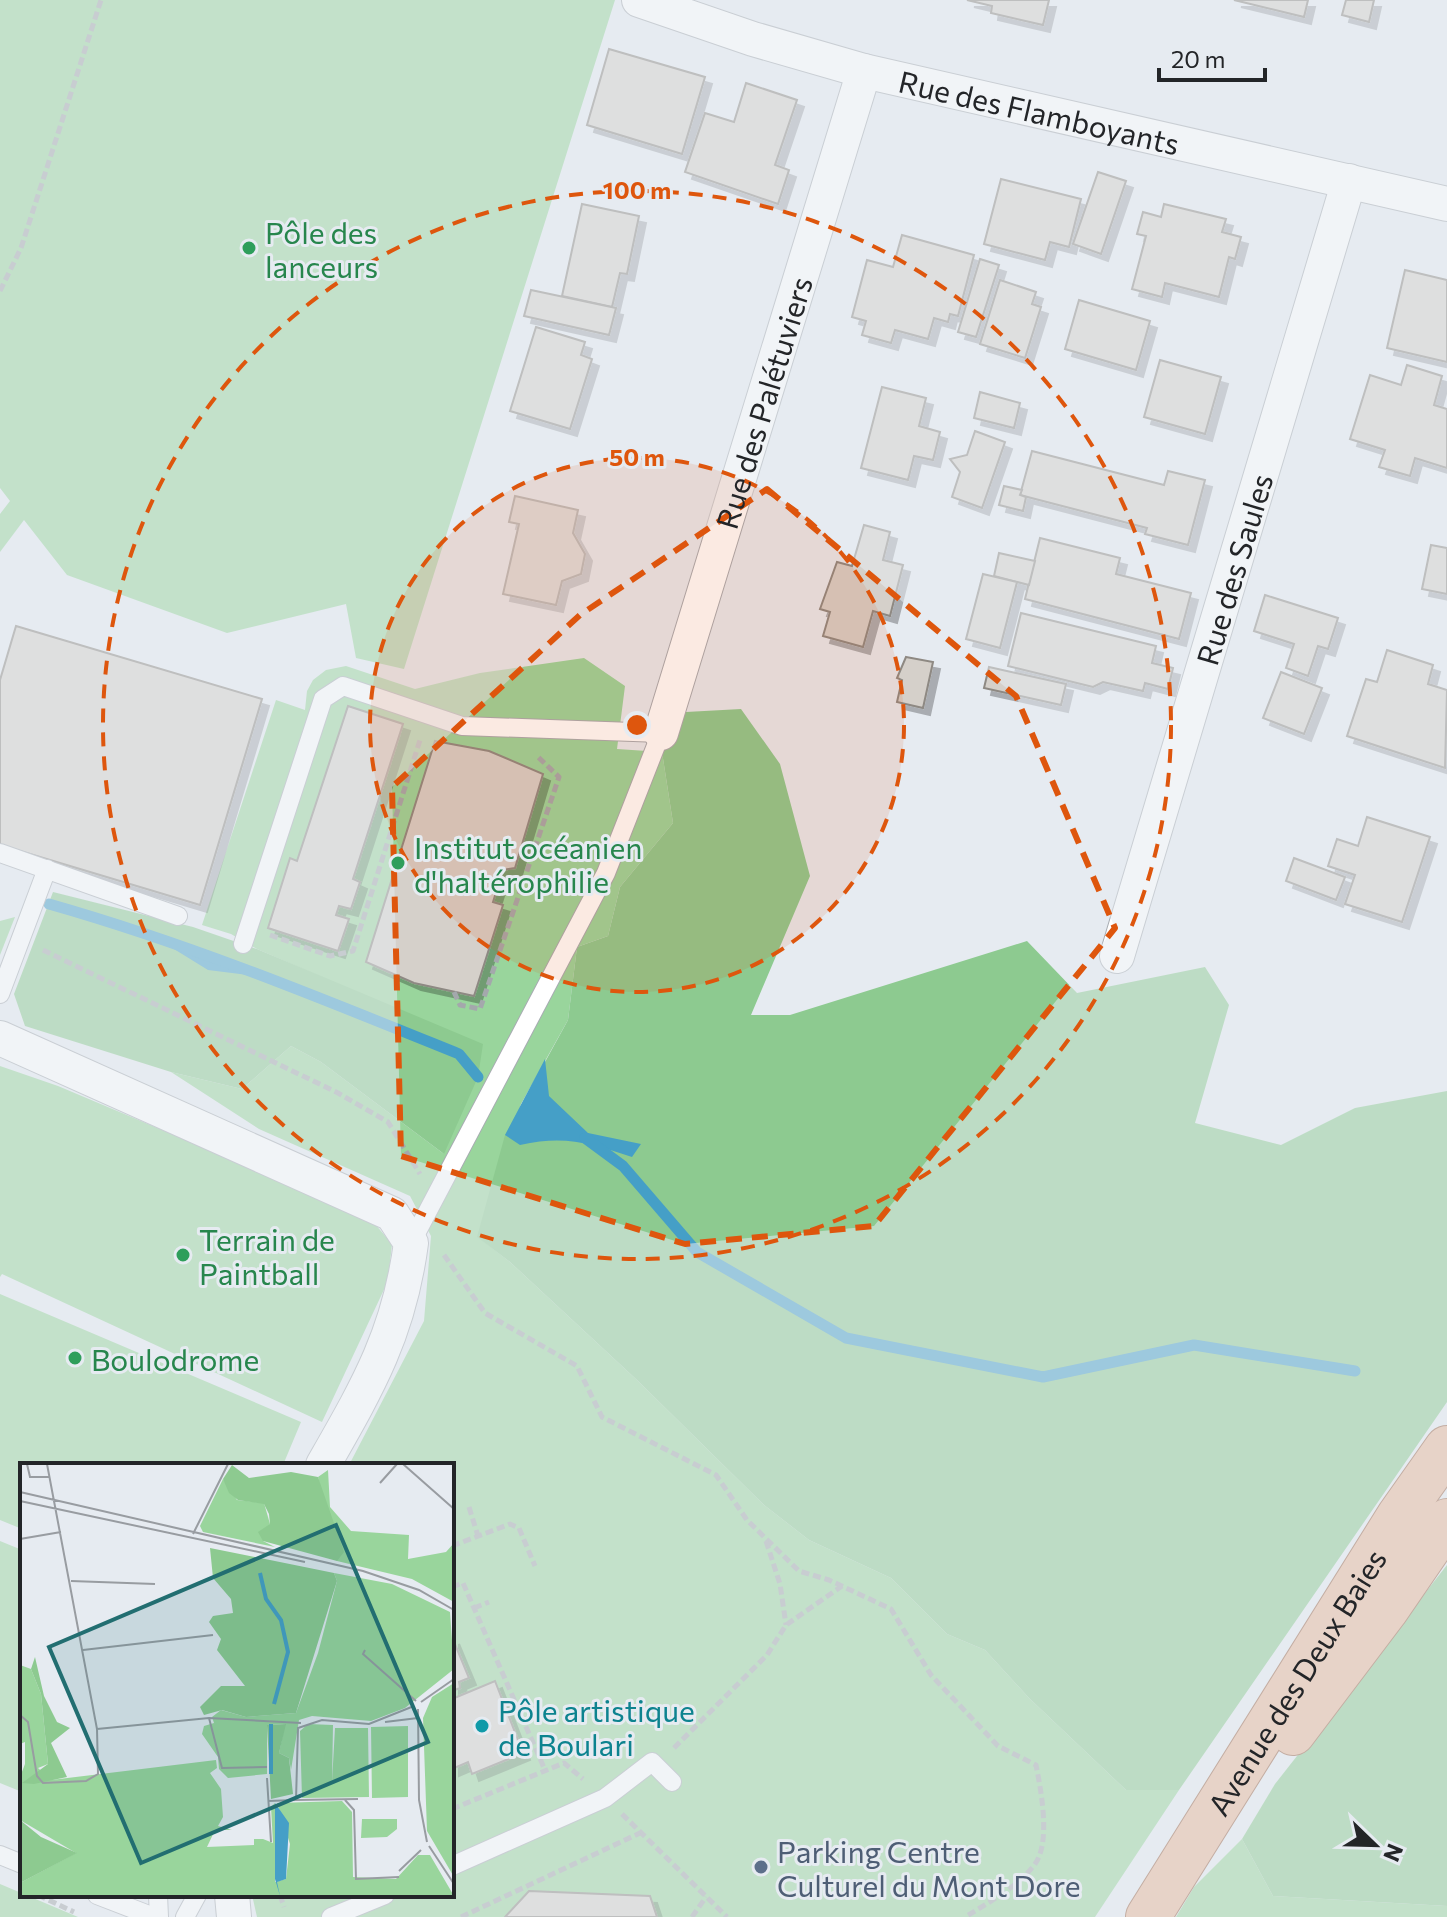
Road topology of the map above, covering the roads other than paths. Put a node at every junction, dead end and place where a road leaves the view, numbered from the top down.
1 (639, 0) edge
2 (864, 71) junction
3 (1349, 181) junction
4 (1447, 204) edge
5 (661, 733) junction
6 (0, 853) edge
7 (47, 869) junction
8 (178, 916) dead end
9 (243, 944) dead end
10 (1117, 956) dead end
11 (0, 994) edge
12 (0, 1038) edge
13 (411, 1243) junction
14 (1447, 1448) edge
15 (324, 1463) edge
16 (1447, 1521) edge
17 (672, 1782) dead end
18 (0, 1855) edge
19 (20, 1863) edge
20 (454, 1865) edge
21 (102, 1897) edge
22 (158, 1897) edge
23 (196, 1897) edge
24 (232, 1897) edge
25 (380, 1897) edge
26 (156, 1917) edge
27 (185, 1917) edge
28 (234, 1917) edge
29 (331, 1917) edge
30 (1150, 1917) edge

1 - 2 street, Rue des Flamboyants
2 - 3 street, Rue des Flamboyants
2 - 5 street, Rue des Palétuviers
3 - 4 street, Rue des Flamboyants
3 - 10 street, Rue des Saules
5 - 9 lane
5 - 13 lane
6 - 7 lane
7 - 8 lane
7 - 11 lane
12 - 13 street
13 - 15 street
14 - 30 main road, Avenue des Deux Baies
16 - 30 main road, Avenue des Deux Baies
17 - 20 lane
18 - 19 lane
21 - 26 lane
22 - 26 lane
23 - 27 lane
24 - 28 street
25 - 29 lane

